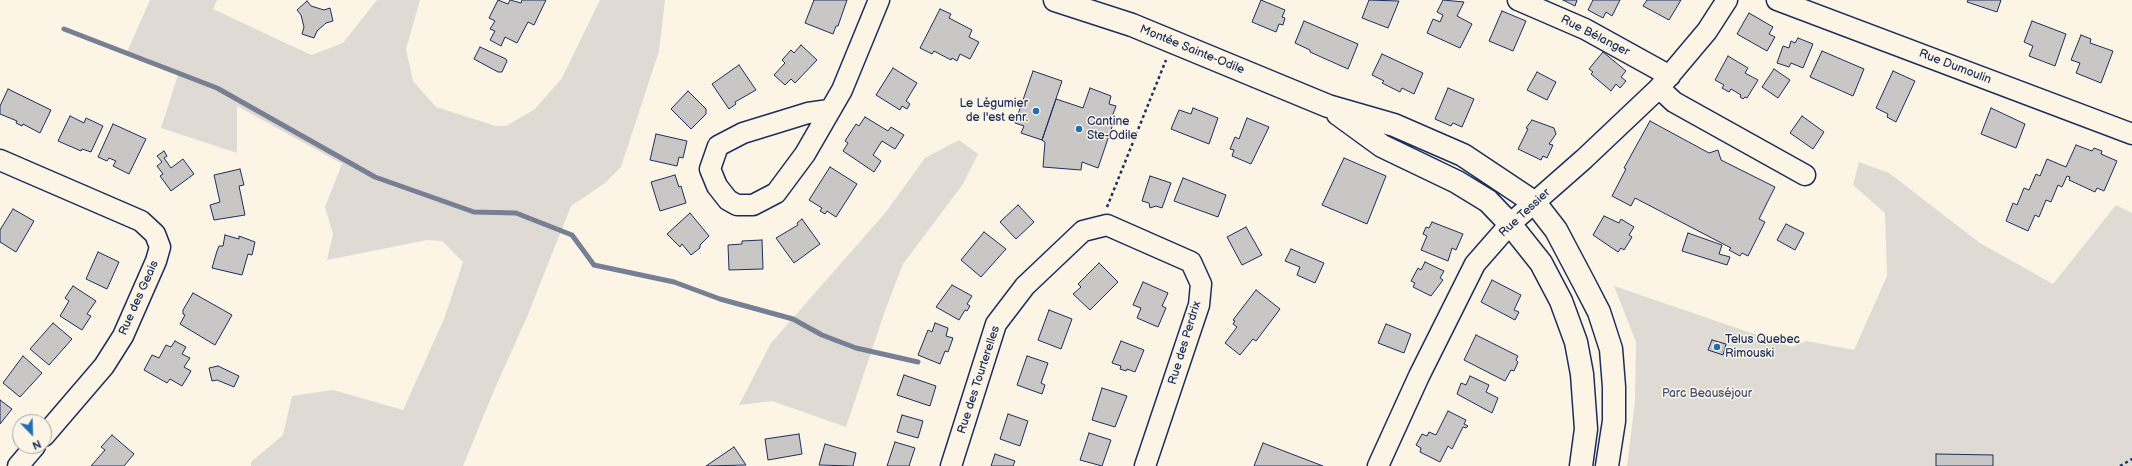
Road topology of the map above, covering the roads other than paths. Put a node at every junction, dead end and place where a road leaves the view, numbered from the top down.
1 (879, 0) edge
2 (1055, 0) edge
3 (1518, 0) edge
4 (1727, 0) edge
5 (1777, 0) edge
6 (1664, 82) junction
7 (1328, 106) junction
8 (830, 110) junction
9 (2132, 134) edge
10 (0, 162) edge
11 (1805, 175) dead end
12 (1535, 203) junction
13 (1510, 224) junction
14 (1091, 229) joint
15 (52, 427) edge
16 (28, 454) edge
17 (18, 466) edge
18 (951, 466) edge
19 (1145, 466) edge
20 (1378, 466) edge
21 (1581, 466) edge
22 (1607, 466) edge

1 - 8 street
2 - 7 main road, Montée Sainte-Odile
3 - 6 street, Rue Bélanger
4 - 6 street, Rue Tessier
5 - 9 street, Rue Dumoulin
6 - 11 street, Rue Bélanger
6 - 12 street, Rue Tessier
7 - 12 main road, Montée Sainte-Odile
7 - 13 main road, Montée Sainte-Odile
8 - 8 street
10 - 15 street, Rue des Geais
12 - 13 street, Rue Tessier
12 - 22 main road, Montée Sainte-Odile
13 - 20 street, Rue Tessier
13 - 21 main road, Montée Sainte-Odile
14 - 18 street, Rue des Tourterelles
14 - 19 street, Rue des Perdrix
16 - 17 street

